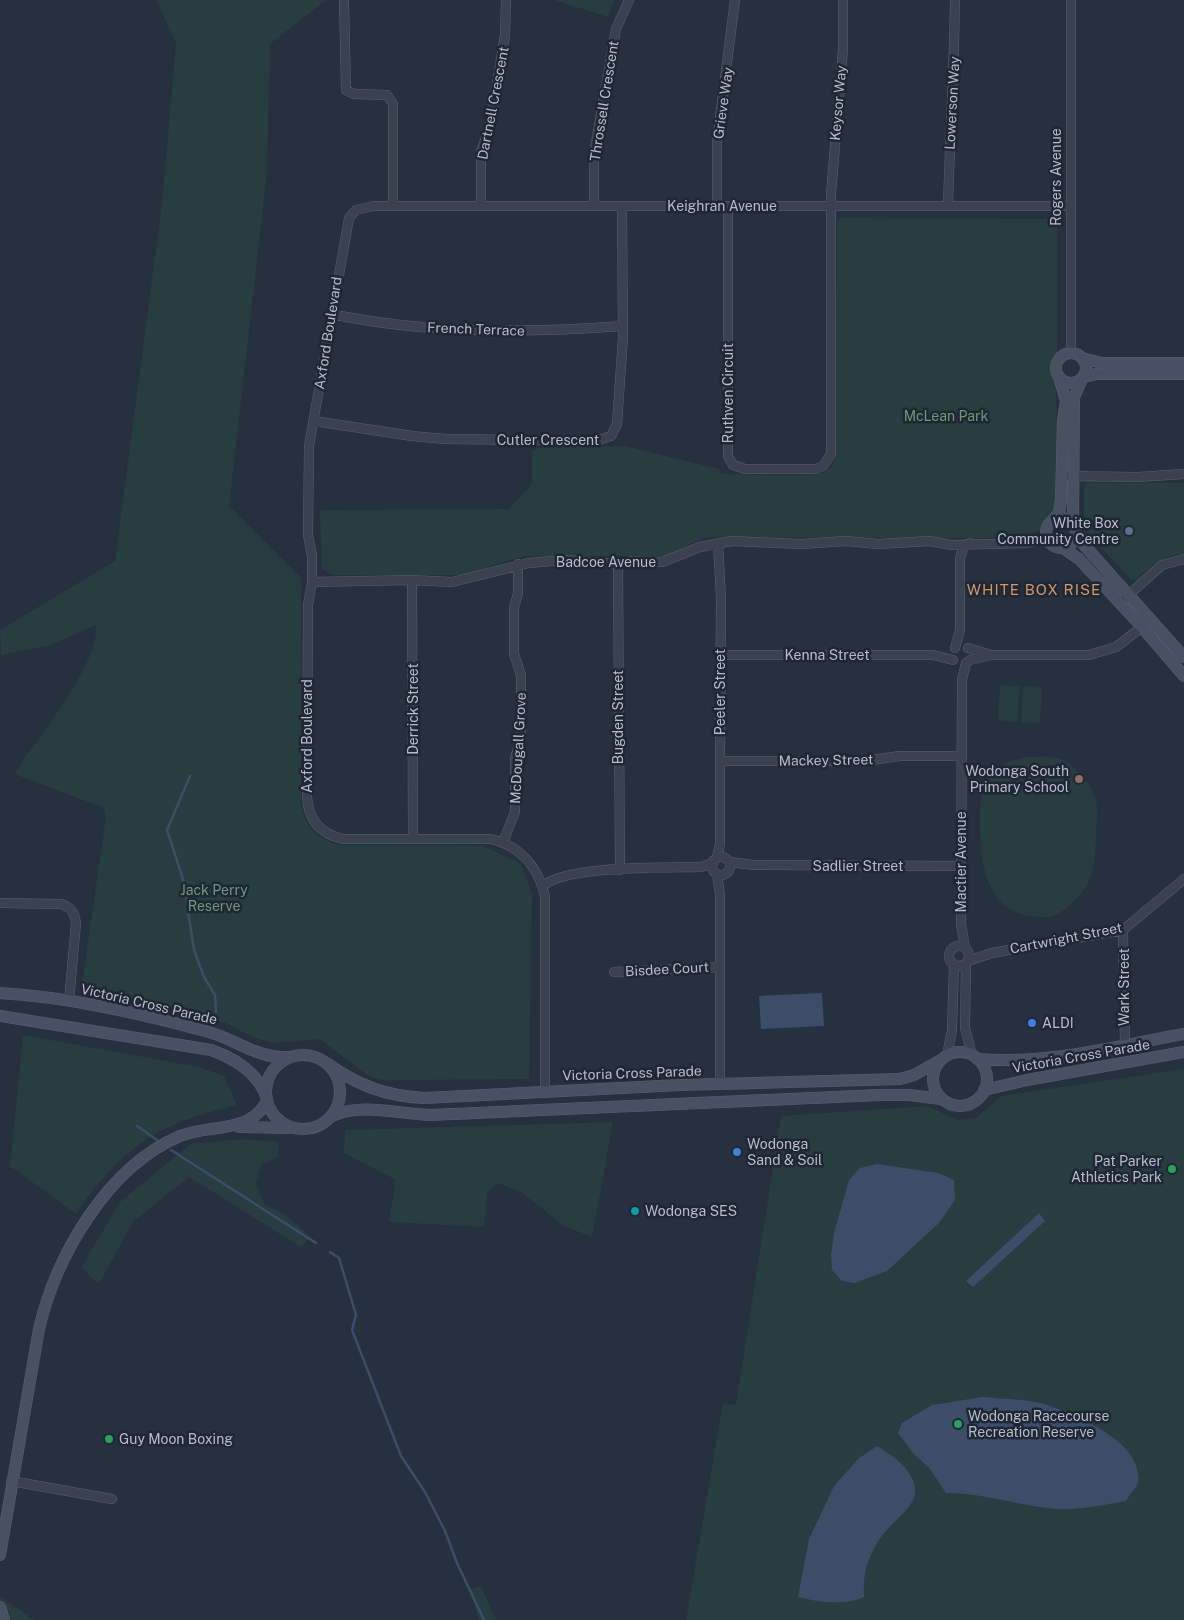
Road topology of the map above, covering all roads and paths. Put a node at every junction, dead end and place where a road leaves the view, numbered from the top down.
1 (344, 0) edge
2 (506, 0) edge
3 (630, 0) edge
4 (735, 0) edge
5 (843, 0) edge
6 (955, 0) edge
7 (1071, 0) edge
8 (373, 206) joint
9 (393, 206) junction
10 (481, 206) junction
11 (594, 206) junction
12 (622, 206) junction
13 (717, 206) junction
14 (728, 206) junction
15 (832, 206) junction
16 (948, 206) junction
17 (1071, 206) junction
18 (331, 314) junction
19 (623, 326) junction
20 (1077, 355) junction
21 (1184, 363) edge
22 (1184, 374) edge
23 (1059, 377) junction
24 (1083, 378) junction
25 (314, 421) junction
26 (1184, 474) edge
27 (1068, 476) junction
28 (1051, 522) junction
29 (1073, 524) junction
30 (1076, 536) junction
31 (1047, 539) junction
32 (718, 542) junction
33 (971, 543) junction
34 (1063, 548) junction
35 (1184, 559) edge
36 (518, 564) junction
37 (618, 564) junction
38 (412, 580) junction
39 (312, 582) junction
40 (1128, 595) junction
41 (1119, 603) junction
42 (1142, 627) junction
43 (960, 630) junction
44 (967, 647) junction
45 (954, 648) junction
46 (991, 654) junction
47 (720, 655) junction
48 (933, 655) junction
49 (1184, 657) edge
50 (962, 662) junction
51 (1184, 676) edge
52 (962, 756) junction
53 (720, 761) junction
54 (413, 838) junction
55 (503, 842) junction
56 (721, 866) junction
57 (962, 866) junction
58 (620, 870) junction
59 (1184, 879) edge
60 (543, 886) junction
61 (0, 903) edge
62 (961, 924) junction
63 (1122, 930) junction
64 (954, 948) junction
65 (966, 948) junction
66 (992, 953) junction
67 (967, 962) junction
68 (954, 964) junction
69 (720, 967) junction
70 (614, 972) dead end
71 (0, 993) edge
72 (68, 1001) junction
73 (0, 1016) edge
74 (1184, 1034) edge
75 (1125, 1044) junction
76 (1184, 1052) edge
77 (288, 1057) junction
78 (974, 1057) junction
79 (944, 1058) junction
80 (328, 1064) junction
81 (680, 1085) junction
82 (720, 1085) junction
83 (984, 1090) junction
84 (545, 1092) junction
85 (941, 1099) junction
86 (267, 1100) junction
87 (681, 1104) junction
88 (546, 1110) junction
89 (330, 1117) junction
90 (229, 1126) junction
91 (290, 1128) junction
92 (11, 1481) junction
93 (112, 1499) dead end
94 (0, 1555) edge
95 (0, 1607) edge
96 (0, 1615) edge
97 (4, 1620) edge

1 - 9 street
2 - 10 street, Dartnell Crescent
3 - 11 street, Throssell Crescent
4 - 13 street, Grieve Way
5 - 15 street, Keysor Way
6 - 16 street, Lowerson Way
7 - 17 street, Rogers Avenue
8 - 9 street, Keighran Avenue
8 - 18 street, Axford Boulevard
9 - 10 street, Keighran Avenue
10 - 11 street, Keighran Avenue
11 - 12 street, Keighran Avenue
12 - 13 street, Keighran Avenue
12 - 19 street, Cutler Crescent
13 - 14 street, Keighran Avenue
14 - 15 street, Keighran Avenue
14 - 15 street, Ruthven Circuit
15 - 16 street, Keighran Avenue
16 - 17 street, Keighran Avenue
17 - 20 street, Rogers Avenue
18 - 19 street, French Terrace
18 - 25 street, Axford Boulevard
19 - 25 street, Cutler Crescent
20 - 21 main road
20 - 23 main road, Rogers Avenue
20 - 24 main road, Rogers Avenue
22 - 24 main road
23 - 24 main road
23 - 27 main road, Rogers Avenue
24 - 27 main road, Rogers Avenue
25 - 39 street, Axford Boulevard
26 - 27 street
27 - 28 main road, Rogers Avenue
27 - 29 main road, Rogers Avenue
28 - 29 main road
28 - 31 main road
29 - 30 main road
30 - 34 main road
30 - 40 main road
31 - 33 street, Badcoe Avenue
31 - 34 main road
32 - 33 street, Badcoe Avenue
32 - 37 street, Badcoe Avenue
32 - 47 street, Peeler Street
33 - 43 street
34 - 41 main road
35 - 40 street
36 - 37 street, Badcoe Avenue
36 - 38 street, Badcoe Avenue
36 - 55 street, McDougall Grove
37 - 58 street, Bugden Street
38 - 39 street, Badcoe Avenue
38 - 54 street, Derrick Street
39 - 54 street, Axford Boulevard
40 - 41 street
40 - 49 main road
41 - 42 main road
42 - 46 street, Kenna Street
42 - 51 main road
43 - 44 street
43 - 45 street
44 - 45 street, Kenna Street
44 - 46 street, Kenna Street
44 - 50 street
45 - 48 street, Kenna Street
45 - 50 street
46 - 50 street, Kenna Street
47 - 48 street, Kenna Street
47 - 53 street, Peeler Street
48 - 50 street, Kenna Street
50 - 52 street, Mactier Avenue
52 - 53 street, Mackey Street
52 - 57 street, Mactier Avenue
53 - 56 street, Peeler Street
54 - 55 street, Axford Boulevard
55 - 60 street, Axford Boulevard
56 - 57 street, Sadlier Street
56 - 58 street, Sadlier Street
56 - 69 street, Peeler Street
57 - 62 street, Mactier Avenue
58 - 60 street, Sadlier Street
59 - 63 street, Cartwright Street
60 - 84 street, Axford Boulevard
61 - 72 street
62 - 64 street, Mactier Avenue
62 - 65 street, Mactier Avenue
63 - 66 street, Cartwright Street
63 - 75 street, Wark Street
64 - 65 street
64 - 68 street
65 - 66 street, Cartwright Street
65 - 67 street
66 - 67 street, Cartwright Street
67 - 68 street
67 - 78 street
68 - 79 street
69 - 70 street, Bisdee Court
69 - 82 street, Peeler Street
71 - 72 main road, Victoria Cross Parade
72 - 77 main road, Victoria Cross Parade
73 - 86 main road
74 - 75 main road, Victoria Cross Parade
75 - 78 main road, Victoria Cross Parade
76 - 83 main road, Victoria Cross Parade
77 - 80 main road
77 - 86 main road
78 - 79 main road
78 - 83 main road
79 - 82 main road, Victoria Cross Parade
79 - 85 main road
80 - 84 main road, Victoria Cross Parade
80 - 89 main road
81 - 82 main road, Victoria Cross Parade
81 - 84 main road, Victoria Cross Parade
81 - 87 main road
83 - 85 main road
84 - 88 main road
85 - 87 main road
86 - 90 main road
86 - 91 main road
87 - 88 main road
88 - 89 main road
89 - 91 main road
90 - 91 main road
90 - 92 main road
92 - 93 street
92 - 94 main road
95 - 97 main road
96 - 97 main road

